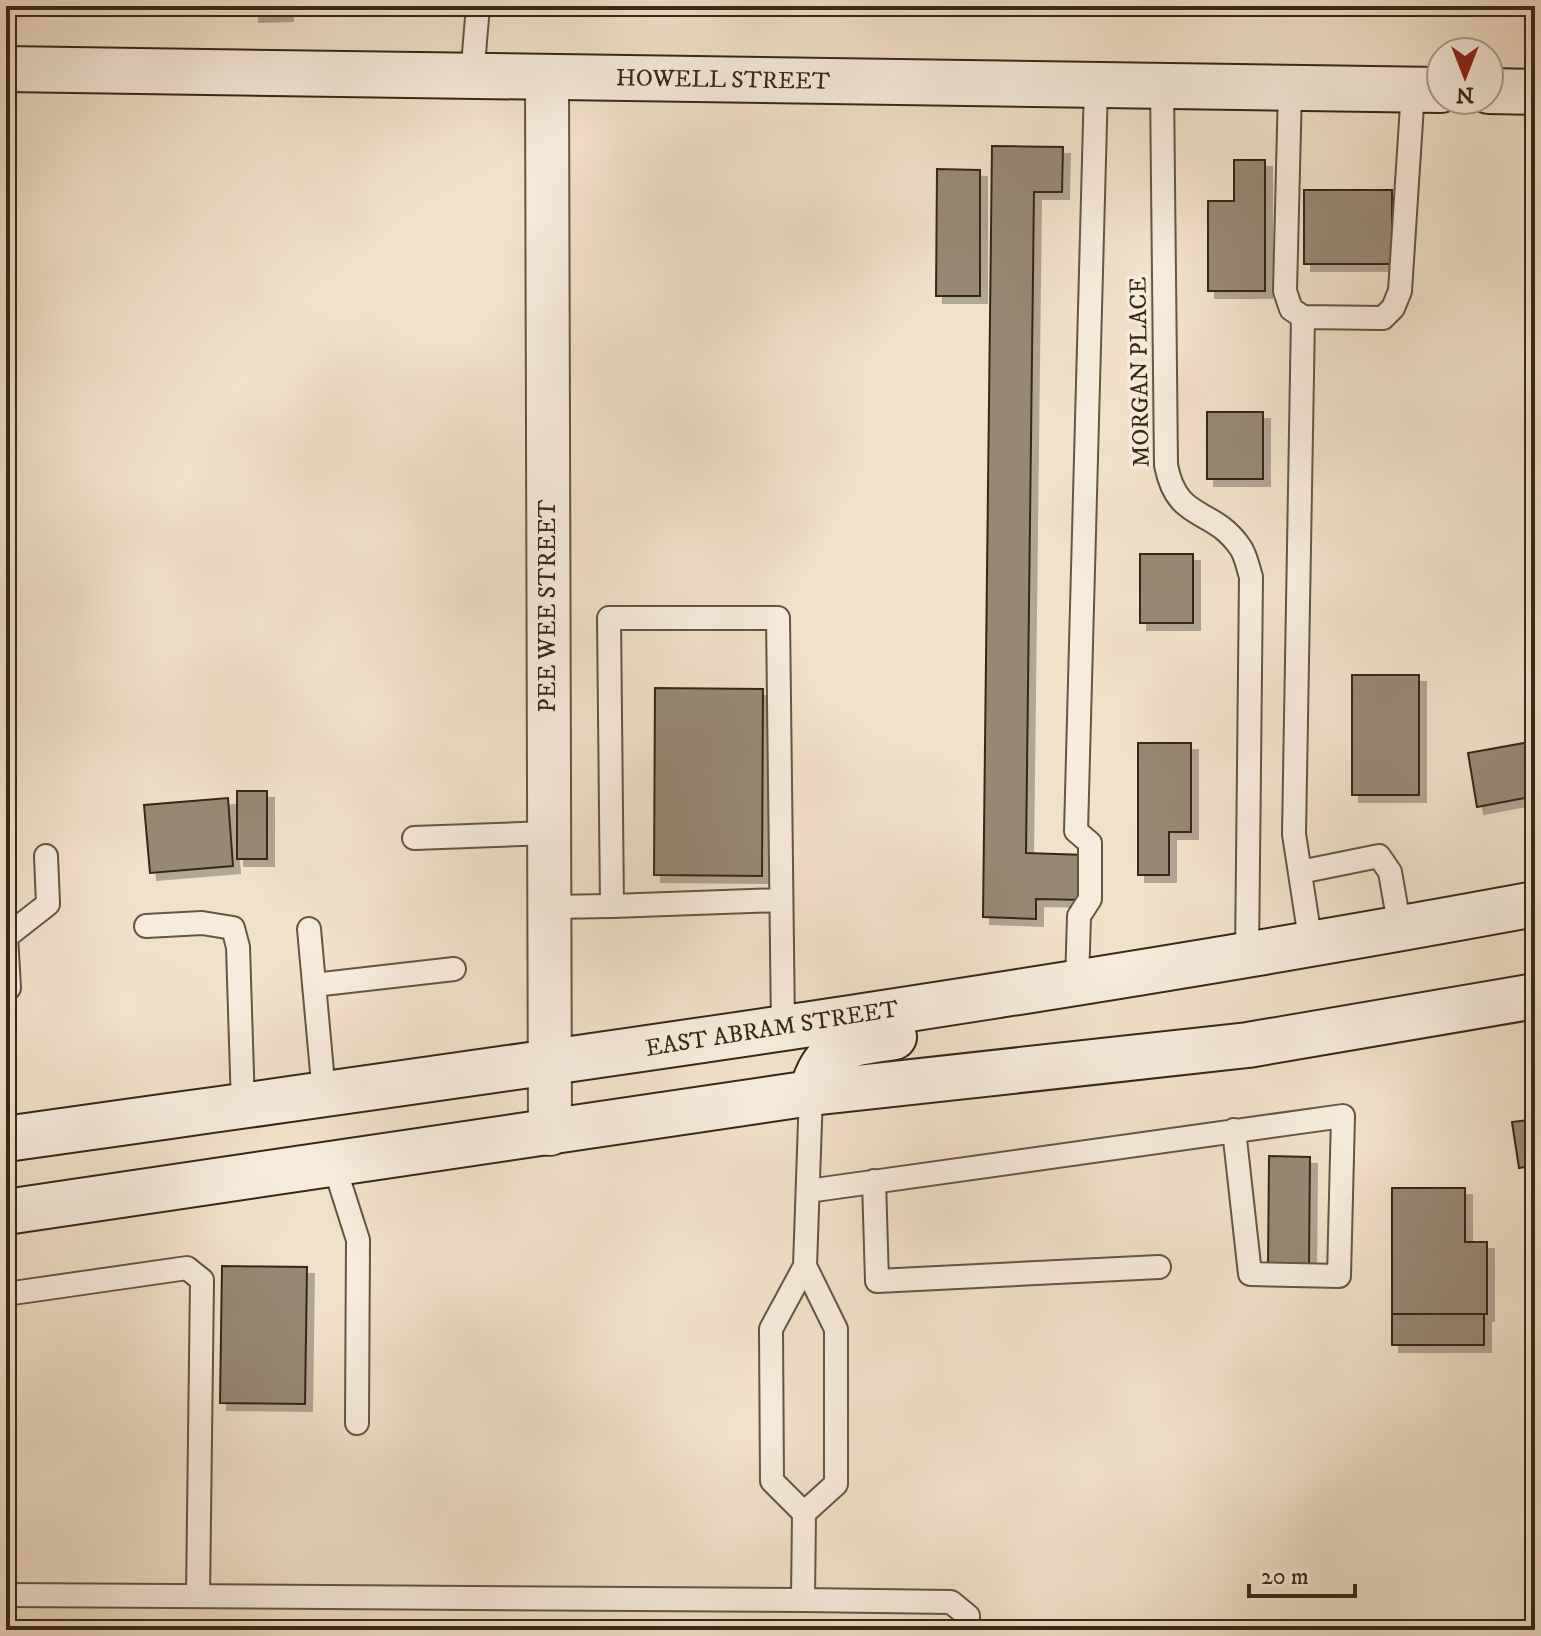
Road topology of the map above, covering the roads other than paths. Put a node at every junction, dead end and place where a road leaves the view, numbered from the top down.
1 (478, 6) edge
2 (6, 69) edge
3 (472, 77) junction
4 (547, 78) junction
5 (1096, 85) junction
6 (1162, 86) junction
7 (1290, 88) junction
8 (1425, 90) edge
9 (1505, 91) edge
10 (1535, 92) edge
11 (1425, 105) edge
12 (1303, 317) junction
13 (548, 833) junction
14 (414, 838) dead end
15 (46, 856) dead end
16 (1300, 872) junction
17 (781, 900) junction
18 (1535, 904) edge
19 (612, 906) junction
20 (548, 907) junction
21 (146, 926) dead end
22 (309, 929) dead end
23 (1400, 929) junction
24 (7, 936) edge
25 (1311, 945) junction
26 (1247, 957) junction
27 (1194, 965) junction
28 (454, 969) dead end
29 (1077, 983) junction
30 (314, 985) junction
31 (9, 988) dead end
32 (1535, 996) edge
33 (783, 1028) junction
34 (548, 1063) junction
35 (811, 1093) junction
36 (324, 1094) junction
37 (243, 1106) junction
38 (1234, 1130) junction
39 (550, 1134) junction
40 (6, 1139) edge
41 (334, 1165) junction
42 (874, 1181) junction
43 (808, 1191) junction
44 (6, 1212) edge
45 (805, 1266) junction
46 (1159, 1267) dead end
47 (6, 1294) edge
48 (357, 1423) dead end
49 (804, 1513) junction
50 (6, 1595) edge
51 (198, 1596) junction
52 (803, 1600) junction
53 (968, 1630) edge

1 - 3 lane
2 - 3 main road, HOWELL STREET
3 - 4 main road, HOWELL STREET
4 - 5 main road, HOWELL STREET
4 - 13 street, PEE WEE STREET
5 - 6 main road, HOWELL STREET
5 - 29 lane
6 - 7 main road, HOWELL STREET
6 - 26 lane, MORGAN PLACE
7 - 8 main road, HOWELL STREET
7 - 12 lane
9 - 10 main road
11 - 12 lane
12 - 16 lane
13 - 14 lane
13 - 20 street, PEE WEE STREET
15 - 24 lane
16 - 23 lane
16 - 25 lane
17 - 19 lane
17 - 19 lane
17 - 33 lane
18 - 23 main road, EAST ABRAM STREET
19 - 20 lane
20 - 34 street, PEE WEE STREET
21 - 37 lane
22 - 30 lane
23 - 25 main road, EAST ABRAM STREET
24 - 31 lane
25 - 26 main road, EAST ABRAM STREET
26 - 27 main road, EAST ABRAM STREET
27 - 29 main road, EAST ABRAM STREET
27 - 35 main road
28 - 30 lane
29 - 33 main road, EAST ABRAM STREET
30 - 36 lane
32 - 35 main road
33 - 34 main road, EAST ABRAM STREET
34 - 36 main road, EAST ABRAM STREET
34 - 39 street, PEE WEE STREET
35 - 39 main road
35 - 43 lane
36 - 37 main road, EAST ABRAM STREET
37 - 40 main road, EAST ABRAM STREET
38 - 38 lane
38 - 42 lane
39 - 41 main road
41 - 44 main road
41 - 48 lane
42 - 43 lane
42 - 46 lane
43 - 45 lane
45 - 49 lane
45 - 49 lane
47 - 51 lane
49 - 52 lane
50 - 51 lane
51 - 52 lane
52 - 53 lane

